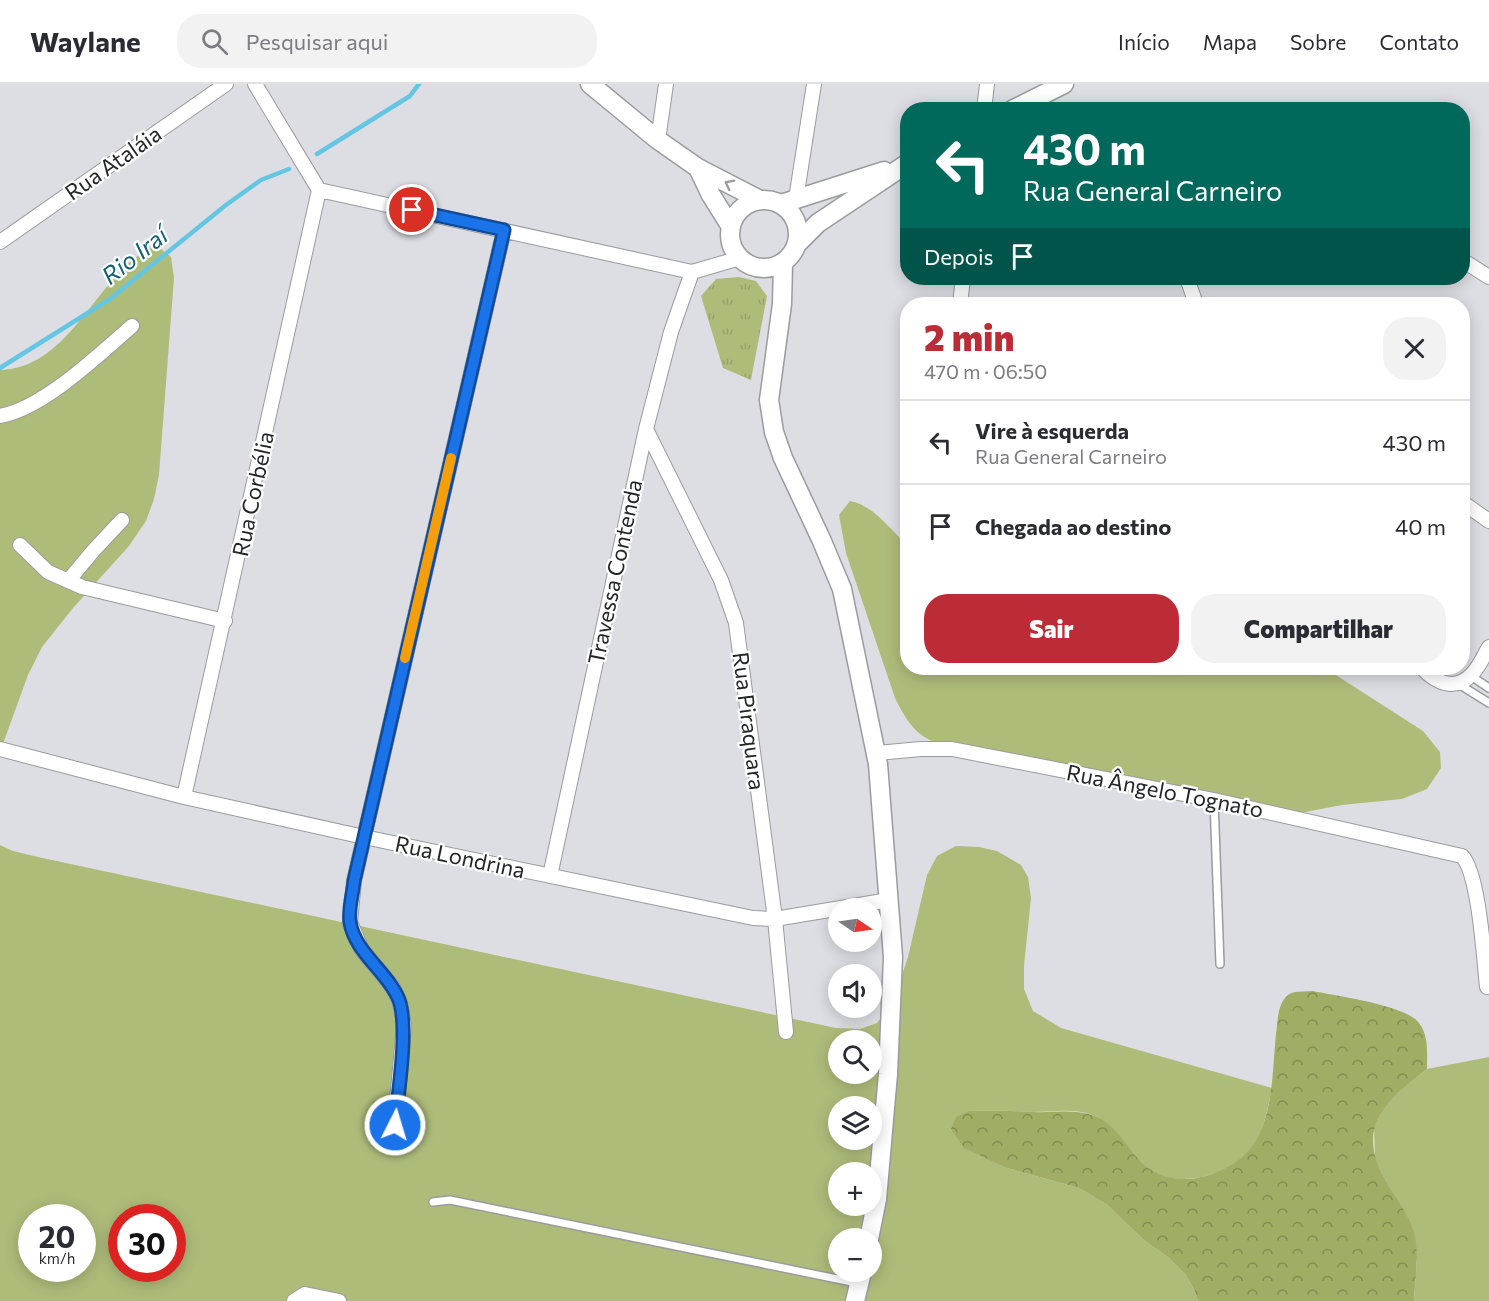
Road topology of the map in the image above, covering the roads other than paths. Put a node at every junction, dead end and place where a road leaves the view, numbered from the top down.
1 (226, 84) edge
2 (255, 84) edge
3 (590, 84) edge
4 (666, 84) edge
5 (814, 84) edge
6 (987, 84) edge
7 (1064, 84) edge
8 (985, 102) edge
9 (1028, 102) edge
10 (658, 140) junction
11 (900, 166) edge
12 (698, 168) junction
13 (900, 169) edge
14 (828, 188) junction
15 (320, 190) junction
16 (760, 200) junction
17 (789, 202) junction
18 (841, 207) junction
19 (731, 227) junction
20 (504, 230) junction
21 (0, 242) edge
22 (797, 244) junction
23 (740, 258) junction
24 (783, 263) junction
25 (1470, 265) edge
26 (692, 272) junction
27 (1489, 277) edge
28 (132, 326) dead end
29 (0, 416) edge
30 (646, 429) junction
31 (1470, 508) edge
32 (122, 520) dead end
33 (1489, 521) edge
34 (20, 545) dead end
35 (68, 581) junction
36 (225, 621) junction
37 (1489, 647) edge
38 (1428, 675) edge
39 (1471, 676) junction
40 (1457, 683) junction
41 (1489, 688) edge
42 (1489, 703) edge
43 (0, 749) edge
44 (877, 753) junction
45 (184, 797) junction
46 (1214, 800) junction
47 (364, 837) junction
48 (550, 876) junction
49 (889, 900) junction
50 (775, 919) junction
51 (1220, 964) dead end
52 (1487, 987) dead end
53 (786, 1032) dead end
54 (393, 1145) dead end
55 (432, 1202) dead end
56 (871, 1228) edge
57 (859, 1286) edge
58 (294, 1301) edge
59 (339, 1301) edge

1 - 21 street, Rua Ataláia
2 - 15 street
3 - 10 street
4 - 10 street
5 - 17 street
6 - 8 street
7 - 9 street
10 - 12 street
11 - 14 street
16 -> 12 street
12 - 19 street
13 - 18 street
14 - 17 street
14 - 18 street
15 - 20 street
15 - 36 street, Rua Corbélia
16 - 17 street
16 - 19 street
17 - 22 street
18 - 22 street
19 - 23 street
20 - 26 street
20 - 47 street
22 - 24 street
23 - 24 street
23 - 26 street
24 - 44 street
25 - 27 street
26 - 30 street, Travessa Contenda
28 - 29 street
30 - 48 street, Travessa Contenda
30 - 50 street, Rua Piraquara
31 - 33 street
32 - 35 street
34 - 35 street
35 - 36 street
36 - 45 street, Rua Corbélia
37 - 39 street
38 - 40 street
39 - 40 street
39 - 41 lane
40 - 42 lane
43 - 45 street, Rua Londrina
44 - 46 street, Rua Ângelo Tognato
44 - 49 street
45 - 47 street, Rua Londrina
46 - 51 lane
46 - 52 street, Rua Ângelo Tognato
47 - 48 street, Rua Londrina
47 - 54 street
48 - 50 street, Rua Londrina
49 - 50 street, Rua Londrina
49 - 56 street
50 - 53 street, Rua Piraquara
55 - 57 lane
58 - 59 street

